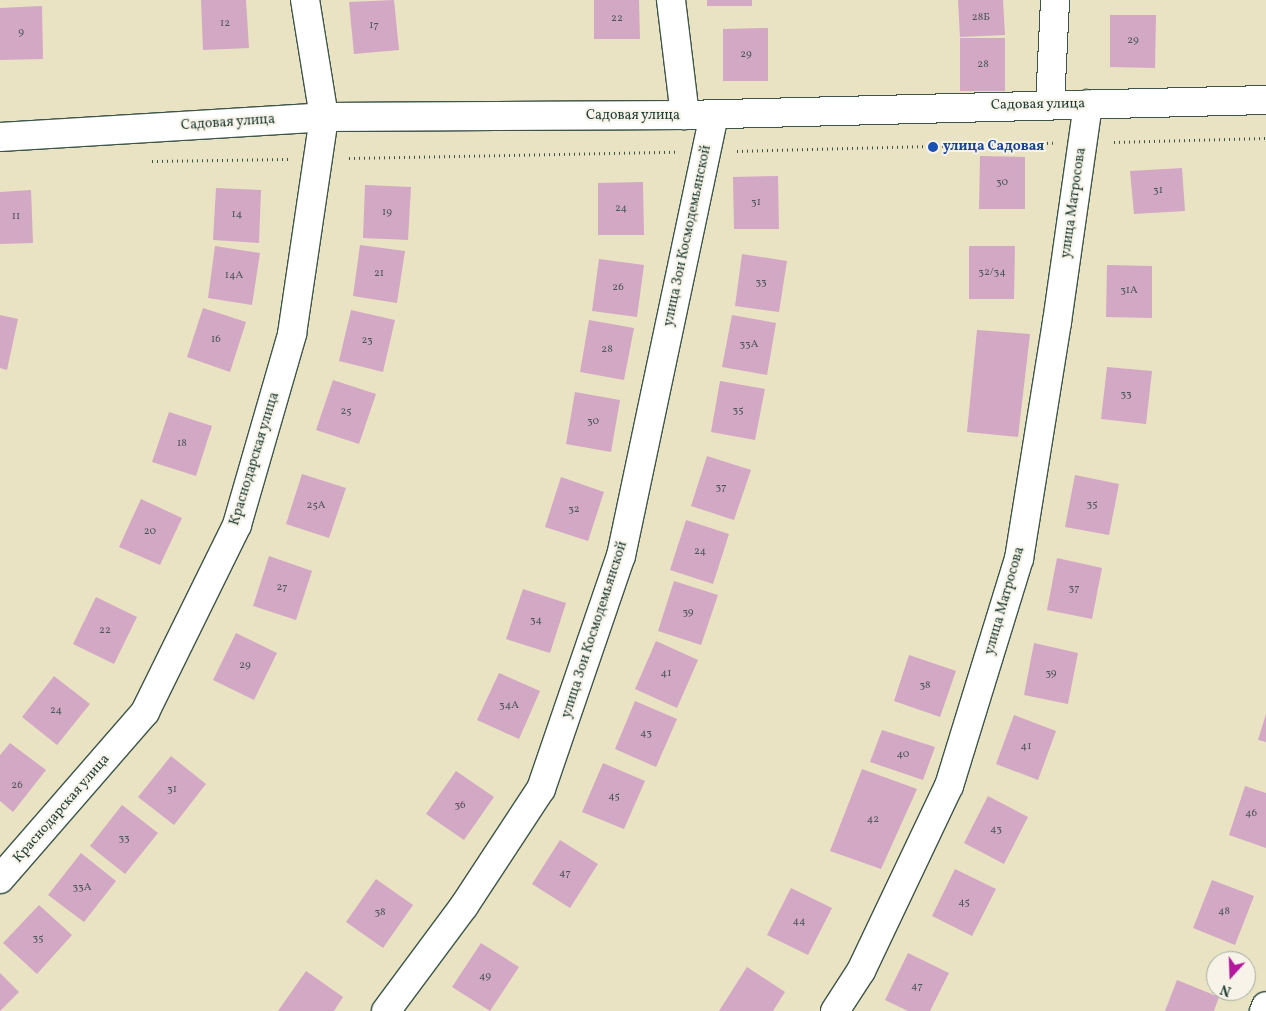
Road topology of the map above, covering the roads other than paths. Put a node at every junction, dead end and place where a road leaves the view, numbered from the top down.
1 (305, 0) edge
2 (672, 0) edge
3 (1055, 0) edge
4 (1266, 100) edge
5 (1050, 104) junction
6 (1088, 104) junction
7 (714, 115) junction
8 (685, 116) junction
9 (324, 117) junction
10 (0, 137) edge
11 (0, 879) edge
12 (1266, 1006) edge
13 (386, 1011) edge
14 (836, 1011) edge
15 (1264, 1011) edge

1 - 9 street, Краснодарская улица
2 - 8 street
3 - 5 street
4 - 6 street, Садовая улица
5 - 6 street, Садовая улица
5 - 7 street, Садовая улица
6 - 14 street, улица Матросова
7 - 8 street, Садовая улица
7 - 13 street, улица Зои Космодемьянской
8 - 9 street, Садовая улица
9 - 10 street, Садовая улица
9 - 11 street, Краснодарская улица
12 - 15 street

